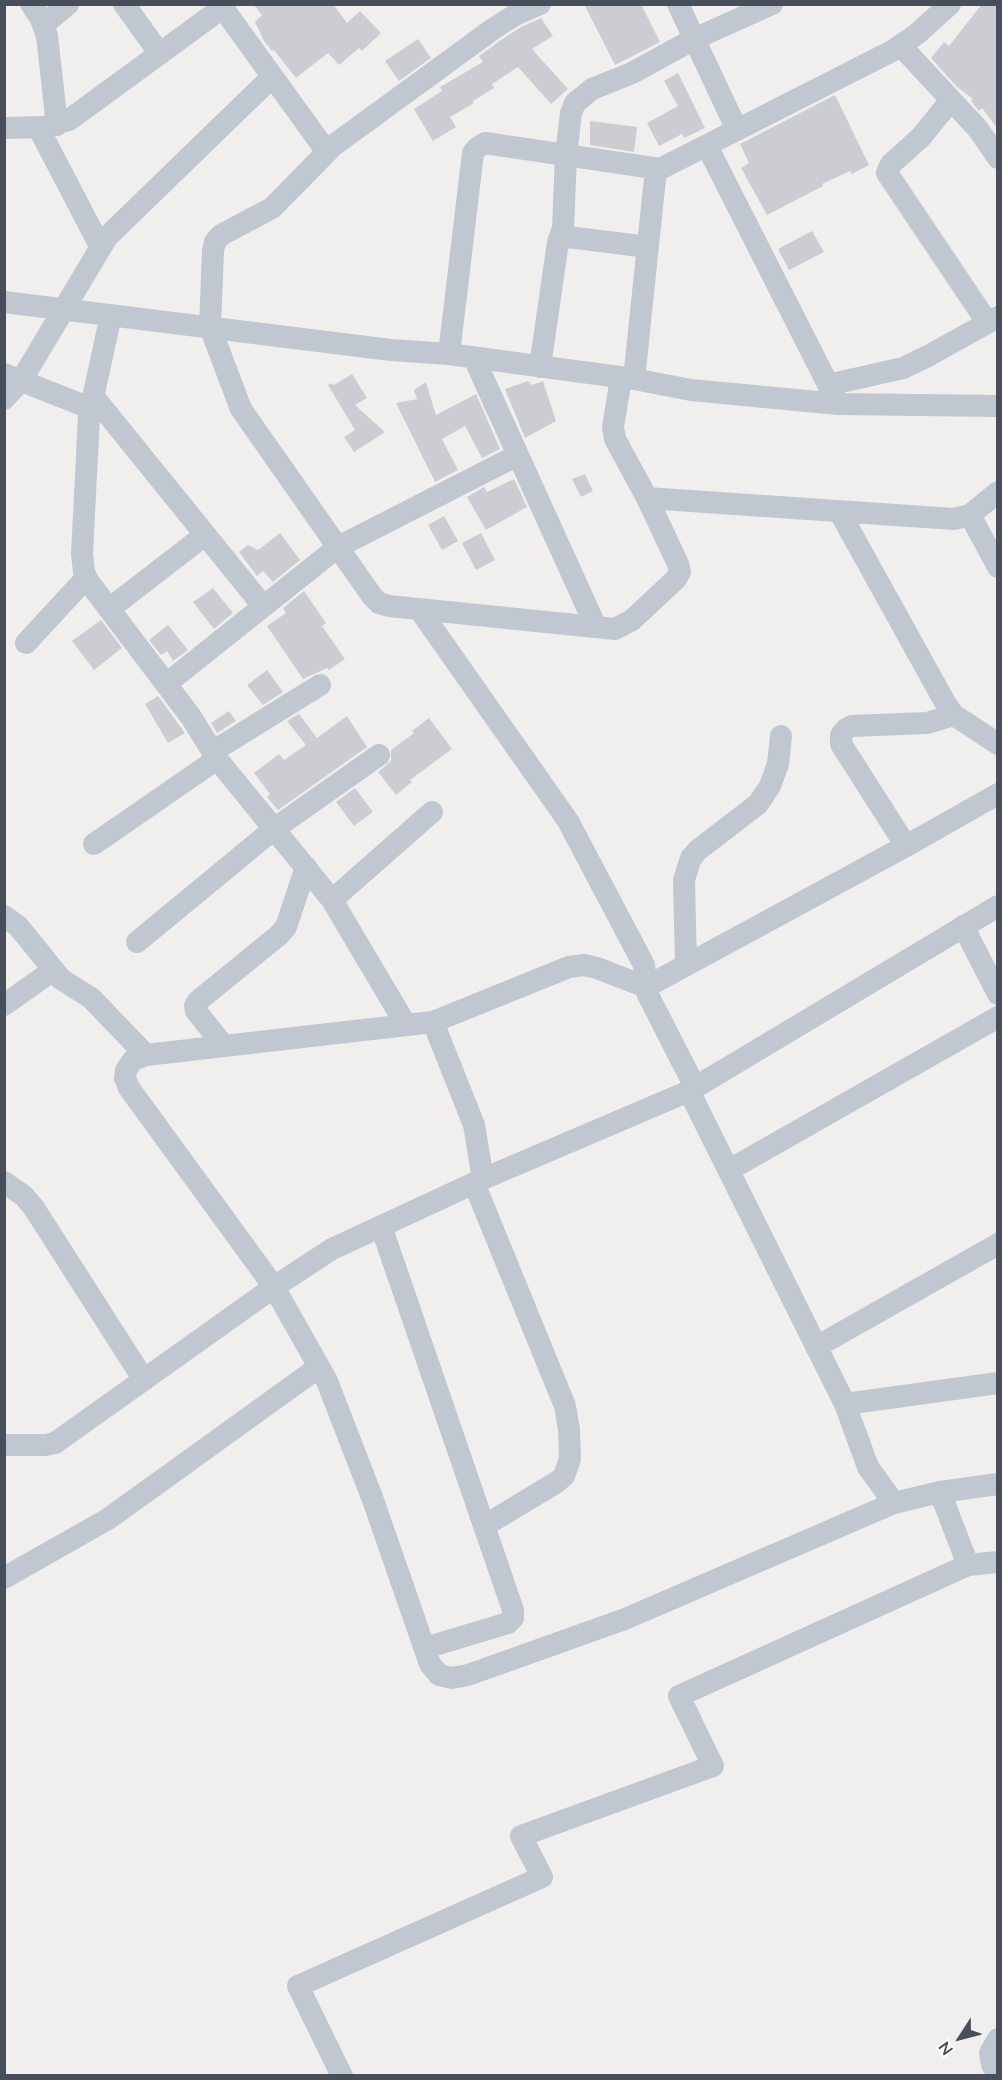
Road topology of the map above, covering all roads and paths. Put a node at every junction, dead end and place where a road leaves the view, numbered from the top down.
1 (31, 4) edge
2 (68, 4) edge
3 (124, 4) edge
4 (540, 4) edge
5 (678, 4) edge
6 (772, 4) edge
7 (950, 4) edge
8 (221, 6) edge
9 (43, 25) junction
10 (694, 39) junction
11 (901, 46) junction
12 (160, 54) junction
13 (272, 77) junction
14 (951, 100) junction
15 (48, 126) junction
16 (4, 128) edge
17 (738, 130) junction
18 (708, 146) junction
19 (327, 152) junction
20 (566, 155) junction
21 (998, 158) edge
22 (656, 169) junction
23 (558, 242) junction
24 (100, 246) junction
25 (648, 247) junction
26 (4, 302) edge
27 (63, 309) junction
28 (111, 315) junction
29 (992, 319) edge
30 (210, 327) junction
31 (449, 354) junction
32 (474, 358) junction
33 (540, 367) junction
34 (13, 377) edge
35 (627, 378) junction
36 (833, 394) junction
37 (4, 399) edge
38 (92, 402) junction
39 (998, 406) edge
40 (518, 455) junction
41 (998, 492) edge
42 (647, 498) junction
43 (839, 511) junction
44 (970, 515) junction
45 (205, 535) junction
46 (338, 547) junction
47 (998, 567) edge
48 (86, 578) junction
49 (263, 606) junction
50 (109, 609) junction
51 (420, 609) junction
52 (596, 627) junction
53 (26, 643) dead end
54 (166, 684) junction
55 (320, 685) dead end
56 (954, 715) junction
57 (781, 735) dead end
58 (998, 744) edge
59 (379, 755) dead end
60 (214, 756) junction
61 (998, 794) edge
62 (432, 812) dead end
63 (274, 829) junction
64 (94, 844) dead end
65 (906, 846) junction
66 (306, 867) junction
67 (333, 900) junction
68 (998, 906) edge
69 (4, 916) edge
70 (963, 926) junction
71 (137, 942) dead end
72 (686, 965) junction
73 (52, 971) junction
74 (646, 987) junction
75 (998, 994) edge
76 (4, 1005) edge
77 (998, 1017) edge
78 (433, 1022) junction
79 (406, 1025) junction
80 (224, 1046) junction
81 (146, 1055) junction
82 (692, 1089) junction
83 (729, 1170) junction
84 (479, 1181) junction
85 (4, 1182) edge
86 (381, 1226) junction
87 (998, 1244) edge
88 (274, 1287) junction
89 (816, 1347) junction
90 (320, 1367) junction
91 (144, 1380) junction
92 (998, 1383) edge
93 (845, 1404) junction
94 (4, 1445) edge
95 (998, 1484) edge
96 (940, 1492) junction
97 (894, 1503) junction
98 (484, 1526) junction
99 (998, 1562) edge
100 (968, 1565) junction
101 (4, 1578) edge
102 (424, 1648) junction
103 (998, 2039) edge
104 (998, 2073) edge
105 (342, 2076) edge

1 - 9 street
2 - 9 street
3 - 12 street
4 - 19 street
5 - 10 street
6 - 10 street
7 - 11 street
8 - 12 street
8 - 13 street
9 - 15 street
10 - 17 street
10 - 20 street
11 - 14 street
11 - 17 street
12 - 15 street
13 - 19 street
13 - 24 street
14 - 21 street
14 - 29 street
15 - 16 street
15 - 24 street
17 - 18 street
18 - 22 street
18 - 36 street
19 - 30 street
20 - 22 street
20 - 23 street
20 - 31 street
22 - 25 street
23 - 25 street
23 - 33 street
24 - 27 street
25 - 35 street
26 - 27 street
27 - 28 street
27 - 34 street
28 - 30 street
28 - 38 street
29 - 36 street
30 - 31 street
30 - 46 street
31 - 32 street
32 - 33 street
32 - 40 street
33 - 35 street
34 - 37 street
34 - 38 street
35 - 36 street
35 - 42 street
36 - 39 street
38 - 45 street
38 - 48 street
40 - 46 street
40 - 52 street
41 - 44 street
42 - 43 street
42 - 52 street
43 - 44 street
43 - 56 street
44 - 47 street
45 - 49 street
45 - 50 street
46 - 49 street
46 - 51 street
48 - 50 street
48 - 53 street
49 - 54 street
50 - 54 street
51 - 52 street
51 - 74 street
54 - 60 street
55 - 60 street
56 - 58 street
56 - 65 street
57 - 72 street
59 - 63 street
60 - 63 street
60 - 64 street
61 - 65 street
62 - 67 street
63 - 66 street
63 - 71 street
65 - 72 street
66 - 67 street
66 - 80 street
67 - 79 street
68 - 70 street
69 - 73 street
70 - 75 street
70 - 82 street
72 - 74 street
73 - 76 street
73 - 81 street
74 - 78 street
74 - 82 street
77 - 83 street
78 - 79 street
78 - 84 street
79 - 80 street
80 - 81 street
81 - 88 street
82 - 83 street
82 - 84 street
83 - 89 street
84 - 86 street
84 - 98 street
85 - 91 street
86 - 88 street
86 - 98 street
87 - 89 street
88 - 90 street
88 - 91 street
89 - 93 street
90 - 101 street
90 - 102 street
91 - 94 street
92 - 93 street
93 - 97 street
95 - 96 street
96 - 97 street
96 - 100 street
97 - 102 street
98 - 102 street
99 - 100 street
100 - 105 street
103 - 104 street

